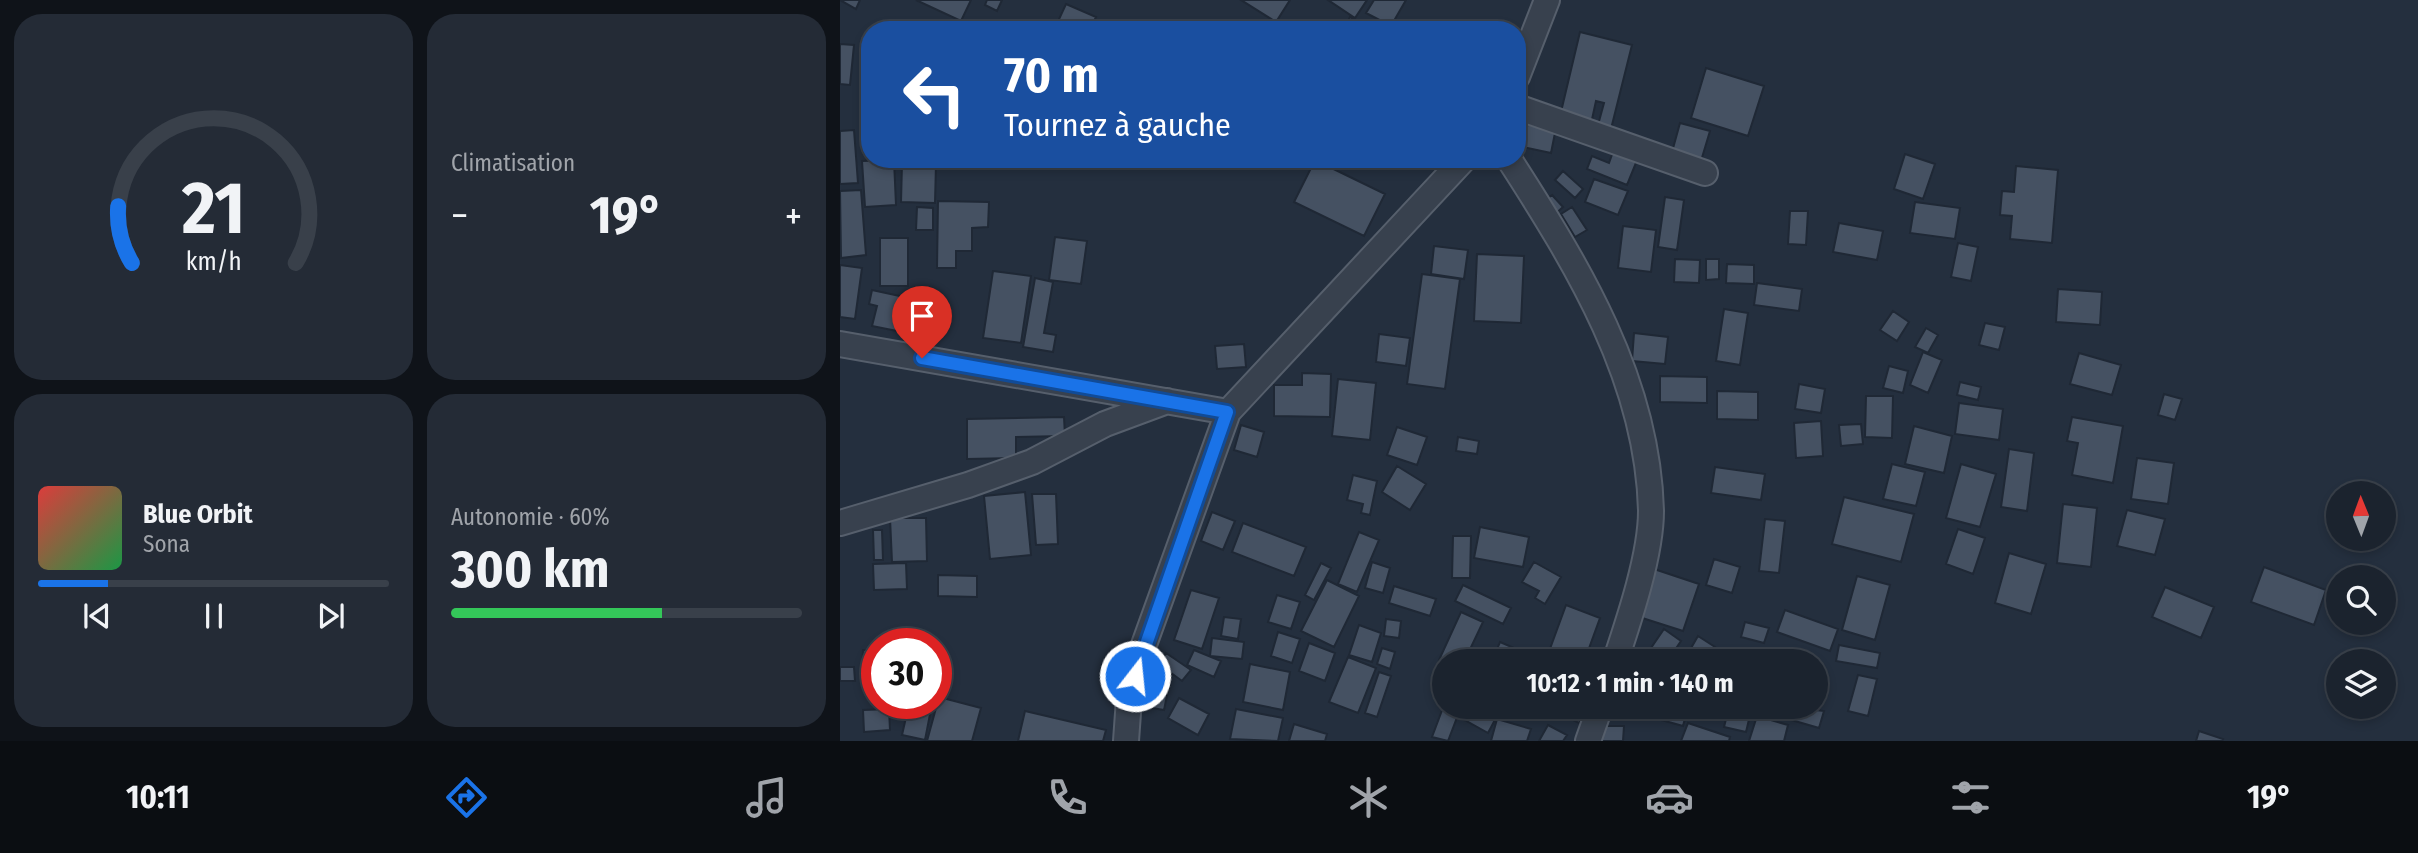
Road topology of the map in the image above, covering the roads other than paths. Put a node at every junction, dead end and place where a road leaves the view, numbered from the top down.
1 (1547, 0) edge
2 (1526, 54) edge
3 (1526, 110) edge
4 (1456, 168) edge
5 (1515, 168) edge
6 (1705, 173) dead end
7 (840, 344) edge
8 (1168, 401) junction
9 (1227, 412) junction
10 (840, 523) edge
11 (1619, 649) edge
12 (1596, 719) edge
13 (1126, 741) edge
14 (1588, 741) edge

1 - 2 street
3 - 6 street
4 - 9 street
5 - 11 street
7 - 8 street
8 - 9 street
8 - 10 street
9 - 13 street
12 - 14 street

